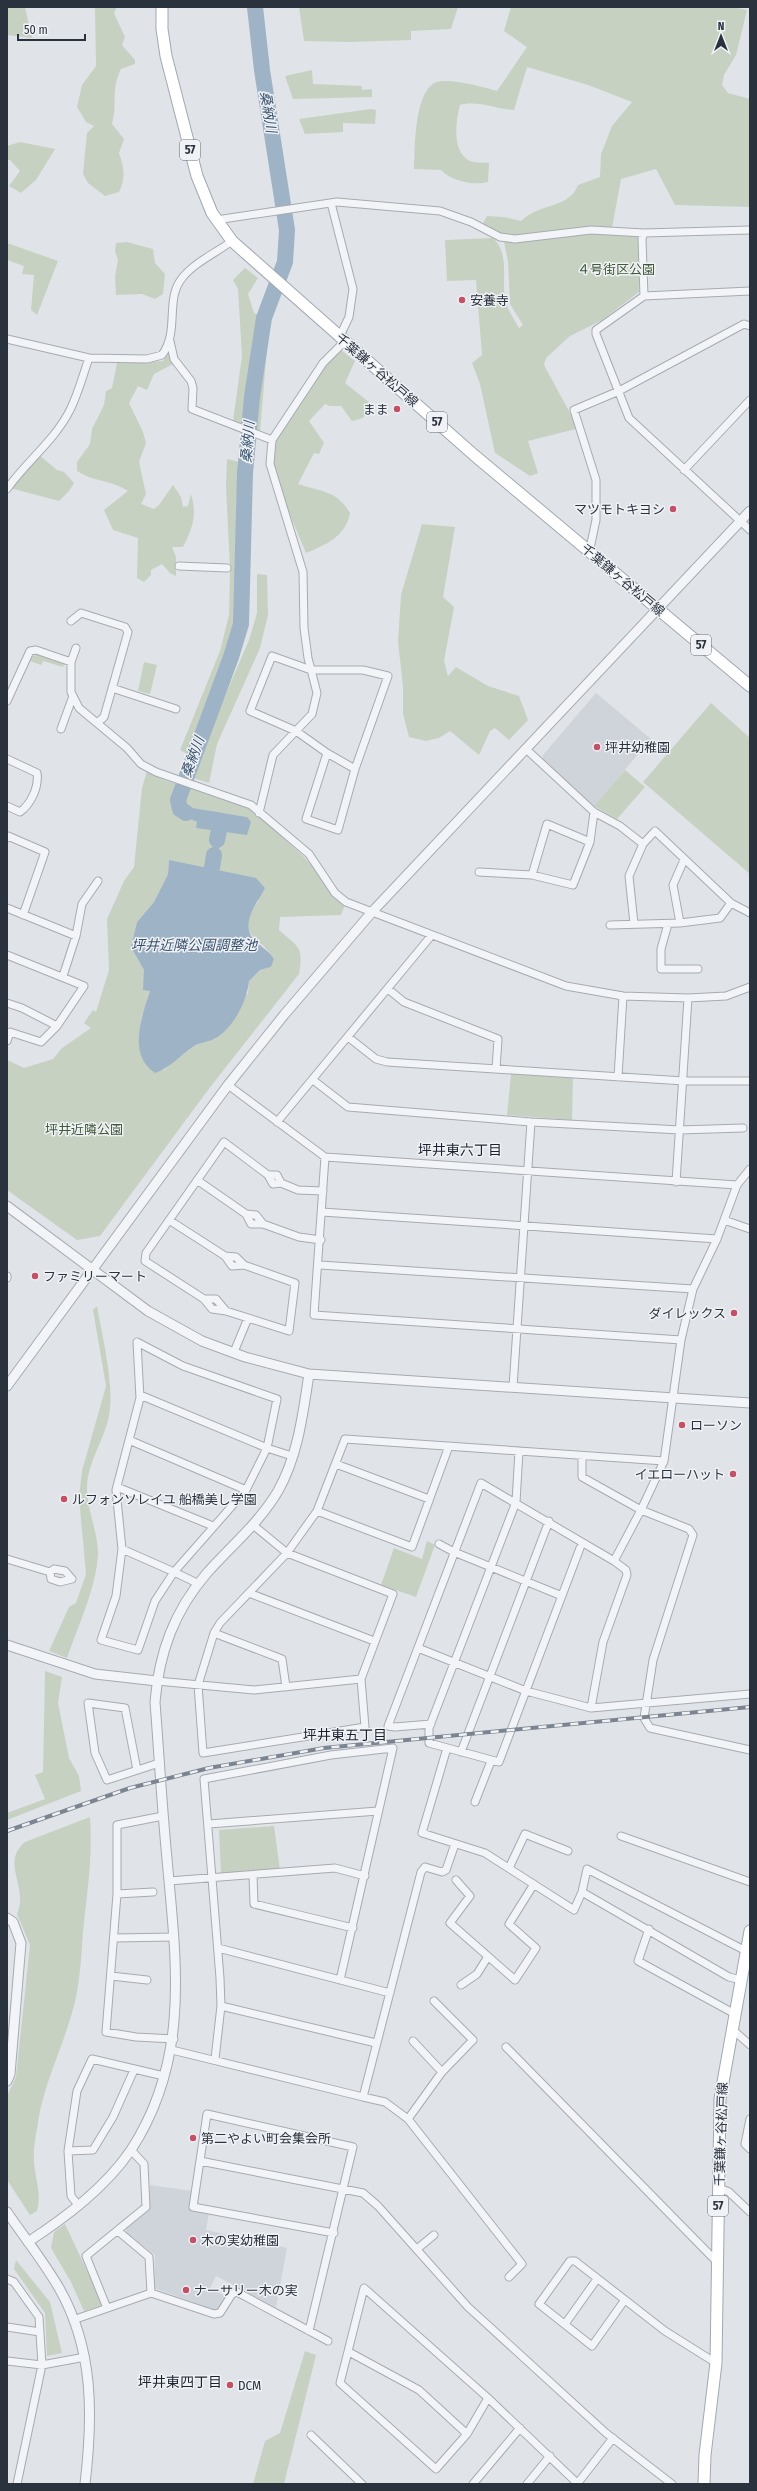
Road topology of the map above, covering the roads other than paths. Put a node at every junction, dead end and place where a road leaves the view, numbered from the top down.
1 (162, 7) edge
2 (331, 203) junction
3 (216, 220) junction
4 (750, 230) edge
5 (644, 233) junction
6 (232, 241) junction
7 (750, 291) edge
8 (644, 296) junction
9 (750, 326) edge
10 (7, 338) edge
11 (342, 340) junction
12 (170, 341) junction
13 (89, 358) junction
14 (619, 391) junction
15 (750, 400) edge
16 (272, 440) junction
17 (684, 470) junction
18 (7, 489) edge
19 (750, 512) edge
20 (740, 522) junction
21 (750, 530) edge
22 (589, 553) junction
23 (179, 566) dead end
24 (227, 568) dead end
25 (658, 609) junction
26 (71, 621) dead end
27 (76, 648) dead end
28 (71, 662) junction
29 (311, 670) junction
30 (750, 686) edge
31 (112, 688) junction
32 (73, 696) junction
33 (7, 701) edge
34 (176, 709) dead end
35 (97, 723) junction
36 (61, 729) dead end
37 (296, 731) junction
38 (526, 750) junction
39 (327, 753) junction
40 (7, 759) edge
41 (356, 769) junction
42 (7, 806) edge
43 (259, 812) junction
44 (594, 812) junction
45 (7, 838) edge
46 (590, 842) junction
47 (642, 844) junction
48 (684, 860) junction
49 (479, 872) dead end
50 (532, 875) junction
51 (98, 881) dead end
52 (731, 903) junction
53 (7, 908) edge
54 (372, 912) junction
55 (750, 913) edge
56 (23, 915) junction
57 (634, 924) junction
58 (668, 924) junction
59 (680, 924) junction
60 (610, 925) dead end
61 (76, 936) junction
62 (431, 936) junction
63 (7, 955) edge
64 (698, 968) dead end
65 (63, 976) junction
66 (750, 987) edge
67 (388, 989) junction
68 (623, 996) junction
69 (688, 998) junction
70 (7, 1003) edge
71 (57, 1026) junction
72 (348, 1037) junction
73 (7, 1041) edge
74 (496, 1069) junction
75 (618, 1076) junction
76 (313, 1080) junction
77 (684, 1081) junction
78 (750, 1081) edge
79 (228, 1085) junction
80 (277, 1122) junction
81 (531, 1122) junction
82 (742, 1128) dead end
83 (680, 1130) junction
84 (325, 1157) junction
85 (750, 1169) edge
86 (528, 1171) junction
87 (197, 1180) junction
88 (676, 1182) junction
89 (737, 1185) junction
90 (323, 1191) junction
91 (7, 1206) edge
92 (322, 1212) junction
93 (169, 1220) junction
94 (724, 1220) junction
95 (524, 1227) junction
96 (750, 1229) edge
97 (717, 1239) junction
98 (321, 1240) junction
99 (320, 1265) junction
100 (92, 1269) junction
101 (520, 1278) junction
102 (693, 1289) junction
103 (248, 1318) junction
104 (517, 1330) junction
105 (682, 1340) junction
106 (234, 1352) junction
107 (309, 1374) junction
108 (7, 1386) edge
109 (513, 1387) junction
110 (140, 1395) junction
111 (672, 1398) junction
112 (750, 1403) edge
113 (129, 1440) junction
114 (449, 1446) junction
115 (267, 1448) junction
116 (519, 1451) junction
117 (292, 1456) junction
118 (582, 1456) junction
119 (664, 1461) junction
120 (336, 1464) junction
121 (117, 1487) junction
122 (246, 1490) junction
123 (429, 1499) junction
124 (516, 1502) junction
125 (641, 1510) junction
126 (317, 1511) junction
127 (549, 1521) junction
128 (253, 1525) junction
129 (213, 1526) junction
130 (439, 1544) dead end
131 (580, 1548) dead end
132 (122, 1549) junction
133 (454, 1552) junction
134 (286, 1553) junction
135 (7, 1559) edge
136 (614, 1561) junction
137 (490, 1567) junction
138 (50, 1572) dead end
139 (174, 1572) junction
140 (526, 1582) junction
141 (199, 1584) junction
142 (249, 1594) junction
143 (562, 1596) junction
144 (214, 1633) junction
145 (374, 1641) junction
146 (7, 1645) edge
147 (418, 1648) junction
148 (454, 1662) junction
149 (490, 1677) junction
150 (361, 1679) junction
151 (157, 1681) junction
152 (198, 1684) junction
153 (286, 1687) junction
154 (526, 1691) junction
155 (750, 1694) edge
156 (645, 1704) junction
157 (591, 1708) junction
158 (431, 1724) junction
159 (447, 1748) junction
160 (750, 1750) edge
161 (461, 1752) junction
162 (491, 1761) junction
163 (159, 1763) junction
164 (137, 1770) junction
165 (475, 1802) dead end
166 (378, 1811) junction
167 (163, 1816) junction
168 (209, 1824) junction
169 (620, 1836) dead end
170 (455, 1844) junction
171 (568, 1851) dead end
172 (509, 1868) junction
173 (253, 1875) junction
174 (364, 1876) junction
175 (212, 1878) junction
176 (456, 1880) dead end
177 (169, 1881) junction
178 (750, 1882) edge
179 (534, 1884) junction
180 (153, 1892) dead end
181 (582, 1892) junction
182 (118, 1894) junction
183 (7, 1918) edge
184 (353, 1928) junction
185 (649, 1929) junction
186 (750, 1931) edge
187 (174, 1937) junction
188 (114, 1938) junction
189 (218, 1948) junction
190 (746, 1951) junction
191 (487, 1958) junction
192 (111, 1976) junction
193 (146, 1980) dead end
194 (340, 1980) junction
195 (741, 1980) junction
196 (460, 1985) dead end
197 (390, 1993) junction
198 (434, 2001) dead end
199 (221, 2006) junction
200 (735, 2014) junction
201 (732, 2029) junction
202 (174, 2039) junction
203 (413, 2041) dead end
204 (376, 2043) junction
205 (750, 2045) edge
206 (506, 2047) dead end
207 (172, 2050) junction
208 (215, 2059) junction
209 (134, 2070) junction
210 (442, 2072) junction
211 (164, 2076) junction
212 (7, 2082) edge
213 (363, 2096) junction
214 (408, 2119) junction
215 (750, 2120) edge
216 (750, 2149) edge
217 (68, 2150) junction
218 (131, 2150) junction
219 (200, 2161) junction
220 (719, 2188) junction
221 (343, 2189) junction
222 (79, 2206) junction
223 (7, 2212) edge
224 (750, 2212) edge
225 (118, 2231) junction
226 (334, 2233) junction
227 (434, 2235) dead end
228 (28, 2242) junction
229 (417, 2249) junction
230 (717, 2262) junction
231 (509, 2277) dead end
232 (7, 2278) edge
233 (597, 2279) junction
234 (151, 2293) junction
235 (624, 2301) junction
236 (107, 2308) junction
237 (73, 2320) junction
238 (565, 2324) junction
239 (7, 2327) edge
240 (308, 2331) junction
241 (40, 2332) junction
242 (328, 2341) dead end
243 (349, 2352) junction
244 (85, 2357) junction
245 (7, 2360) edge
246 (716, 2363) junction
247 (42, 2365) junction
248 (488, 2398) junction
249 (520, 2428) junction
250 (467, 2434) junction
251 (311, 2435) dead end
252 (613, 2438) junction
253 (550, 2456) junction
254 (17, 2484) edge
255 (85, 2484) edge
256 (362, 2484) edge
257 (473, 2484) edge
258 (527, 2484) edge
259 (578, 2484) edge
260 (672, 2484) edge
261 (704, 2484) edge

1 - 3 main road, 千葉鎌ヶ谷松戸線 / 57
2 - 3 street
2 - 5 street
2 - 11 street
3 - 6 main road, 千葉鎌ヶ谷松戸線 / 57
4 - 5 street
5 - 8 street
6 - 11 main road, 千葉鎌ヶ谷松戸線 / 57
6 - 12 street
7 - 8 street
8 - 14 street
9 - 14 street
10 - 13 street
11 - 16 street
11 - 22 main road, 千葉鎌ヶ谷松戸線 / 57
12 - 13 street
12 - 16 street
13 - 18 street
14 - 17 street
14 - 22 street
15 - 17 street
16 - 29 street
17 - 20 street
19 - 20 street
20 - 21 street
20 - 25 street
22 - 25 main road, 千葉鎌ヶ谷松戸線 / 57
23 - 24 street
25 - 30 main road, 千葉鎌ヶ谷松戸線 / 57
25 - 38 street
26 - 31 street
27 - 28 street
28 - 32 street
28 - 33 street
29 - 37 street
29 - 37 street
29 - 41 street
31 - 34 street
31 - 35 street
32 - 35 street
32 - 36 street
35 - 43 street
37 - 39 street
37 - 43 street
38 - 44 street
38 - 54 street
39 - 41 street
39 - 41 street
40 - 42 street
43 - 54 street
44 - 46 street
44 - 47 street
45 - 56 street
46 - 50 street
46 - 50 street
47 - 48 street
47 - 57 street
48 - 52 street
48 - 59 street
49 - 50 street
51 - 61 street
52 - 55 street
52 - 59 street
53 - 56 street
54 - 62 street
54 - 79 street
56 - 61 street
57 - 58 street
57 - 60 street
58 - 59 street
58 - 64 street
61 - 65 street
62 - 67 street
62 - 68 street
63 - 65 street
65 - 71 street
66 - 69 street
67 - 72 street
67 - 74 street
68 - 69 street
68 - 75 street
69 - 77 street
70 - 71 street
71 - 73 street
72 - 74 street
72 - 76 street
74 - 75 street
75 - 77 street
76 - 80 street
76 - 81 street
77 - 78 street
77 - 83 street
79 - 80 street
79 - 100 street
80 - 84 street
81 - 83 street
81 - 86 street
82 - 83 street
83 - 88 street
84 - 86 street
84 - 90 street
85 - 89 street
86 - 88 street
86 - 95 street
87 - 90 street
87 - 93 street
87 - 98 street
88 - 89 street
89 - 94 street
90 - 92 street
91 - 100 street
92 - 95 street
92 - 98 street
93 - 103 street
93 - 103 street
94 - 96 street
94 - 97 street
95 - 97 street
95 - 101 street
97 - 102 street
98 - 99 street
99 - 101 street
99 - 104 street
100 - 106 street
100 - 108 street
101 - 102 street
101 - 104 street
102 - 105 street
103 - 106 street
104 - 105 street
104 - 109 street
105 - 111 street
106 - 107 street
107 - 109 street
107 - 117 street
109 - 111 street
110 - 113 street
110 - 115 street
110 - 115 street
111 - 112 street
111 - 119 street
113 - 121 street
113 - 122 street
114 - 116 street
114 - 120 street
114 - 123 street
115 - 117 street
115 - 122 street
116 - 118 street
116 - 124 street
117 - 128 street
118 - 119 street
118 - 125 street
119 - 125 street
120 - 123 street
120 - 126 street
121 - 129 street
121 - 132 street
122 - 129 street
123 - 126 street
124 - 127 street
124 - 133 street
124 - 137 street
125 - 136 street
125 - 156 street
126 - 134 street
127 - 136 street
127 - 140 street
128 - 134 street
128 - 141 street
129 - 139 street
130 - 133 street
131 - 143 street
132 - 139 street
132 - 139 street
133 - 137 street
133 - 147 street
134 - 142 street
134 - 145 street
135 - 138 street
136 - 157 street
137 - 140 street
137 - 148 street
139 - 141 street
140 - 143 street
140 - 149 street
141 - 151 street
142 - 144 street
142 - 145 street
143 - 154 street
144 - 152 street
144 - 153 street
145 - 150 street
146 - 151 street
147 - 148 street
147 - 158 street
148 - 149 street
148 - 158 street
149 - 154 street
149 - 161 street
150 - 152 street
150 - 153 street
151 - 152 street
151 - 163 street
152 - 153 street
154 - 157 street
154 - 162 street
155 - 156 street
156 - 157 street
156 - 160 street
158 - 159 street
159 - 161 street
159 - 170 street
161 - 162 street
162 - 165 street
163 - 164 street
163 - 167 street
164 - 164 street
166 - 168 street
166 - 168 street
166 - 174 street
167 - 177 street
167 - 182 street
168 - 175 street
169 - 178 street
170 - 172 street
170 - 197 street
171 - 172 street
172 - 179 street
173 - 174 street
173 - 175 street
173 - 184 street
174 - 184 street
175 - 177 street
175 - 189 street
176 - 191 street
177 - 187 street
179 - 181 street
179 - 191 street
180 - 182 street
181 - 185 street
181 - 190 street
182 - 188 street
183 - 212 street
184 - 194 street
185 - 195 street
185 - 200 street
186 - 190 main road, 千葉鎌ヶ谷松戸線 / 57
187 - 188 street
187 - 202 street
188 - 192 street
189 - 194 street
189 - 199 street
190 - 195 main road, 千葉鎌ヶ谷松戸線 / 57
191 - 196 street
192 - 193 street
192 - 202 street
194 - 197 street
195 - 200 main road, 千葉鎌ヶ谷松戸線 / 57
197 - 204 street
198 - 210 street
199 - 204 street
199 - 208 street
200 - 201 main road, 千葉鎌ヶ谷松戸線 / 57
201 - 205 street
201 - 220 main road, 千葉鎌ヶ谷松戸線 / 57
202 - 207 street
203 - 210 street
204 - 213 street
206 - 230 street
207 - 208 street
207 - 211 street
208 - 213 street
209 - 211 street
209 - 217 street
209 - 217 street
210 - 214 street
211 - 218 street
213 - 214 street
214 - 231 street
215 - 216 street
217 - 222 street
218 - 222 street
218 - 225 street
219 - 221 street
219 - 221 street
219 - 226 street
220 - 224 street
220 - 230 main road, 千葉鎌ヶ谷松戸線 / 57
221 - 226 street
221 - 229 street
222 - 228 street
223 - 228 street
225 - 234 street
225 - 236 street
226 - 240 street
227 - 229 street
228 - 237 street
229 - 252 street
230 - 246 main road, 千葉鎌ヶ谷松戸線 / 57
232 - 241 street
233 - 235 street
233 - 238 street
233 - 238 street
234 - 236 street
234 - 240 street
235 - 238 street
235 - 246 street
236 - 237 street
237 - 244 street
239 - 241 street
240 - 242 street
241 - 247 street
243 - 248 street
243 - 250 street
243 - 250 street
244 - 247 street
244 - 255 street
245 - 247 street
246 - 261 main road, 千葉鎌ヶ谷松戸線 / 57
247 - 254 street
248 - 249 street
248 - 250 street
249 - 253 street
249 - 257 street
251 - 256 street
252 - 259 street
252 - 260 street
253 - 258 street
253 - 259 street

